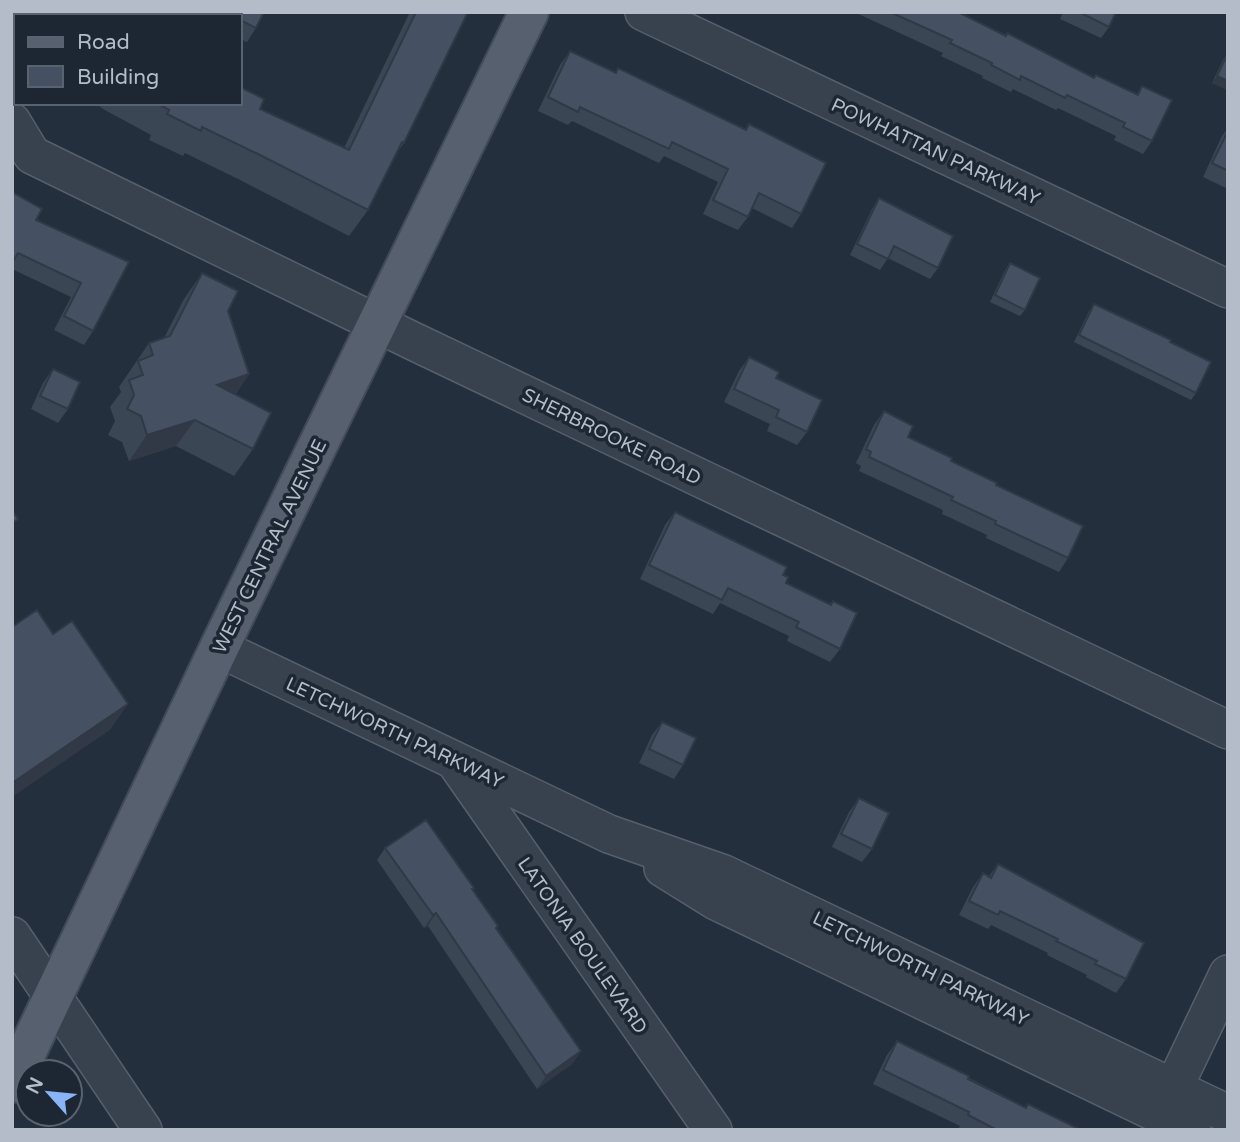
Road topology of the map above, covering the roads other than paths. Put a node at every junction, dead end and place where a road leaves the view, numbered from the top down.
1 (529, 12) edge
2 (644, 12) edge
3 (12, 122) edge
4 (1228, 289) edge
5 (378, 322) junction
6 (219, 648) junction
7 (1228, 730) edge
8 (453, 760) junction
9 (12, 936) edge
10 (1228, 974) edge
11 (53, 996) junction
12 (12, 1083) edge
13 (1228, 1114) edge
14 (1170, 1116) edge
15 (143, 1130) edge
16 (713, 1130) edge

1 - 5 main road, WEST CENTRAL AVENUE
2 - 4 street, POWHATTAN PARKWAY
3 - 5 street, SHERBROOKE ROAD
5 - 6 main road, WEST CENTRAL AVENUE
5 - 7 street, SHERBROOKE ROAD
6 - 8 street, LETCHWORTH PARKWAY
6 - 11 main road, WEST CENTRAL AVENUE
8 - 14 street, LETCHWORTH PARKWAY
8 - 16 street, LATONIA BOULEVARD
9 - 11 street
10 - 14 street
11 - 12 main road, WEST CENTRAL AVENUE
11 - 15 street
13 - 14 street, LETCHWORTH PARKWAY

